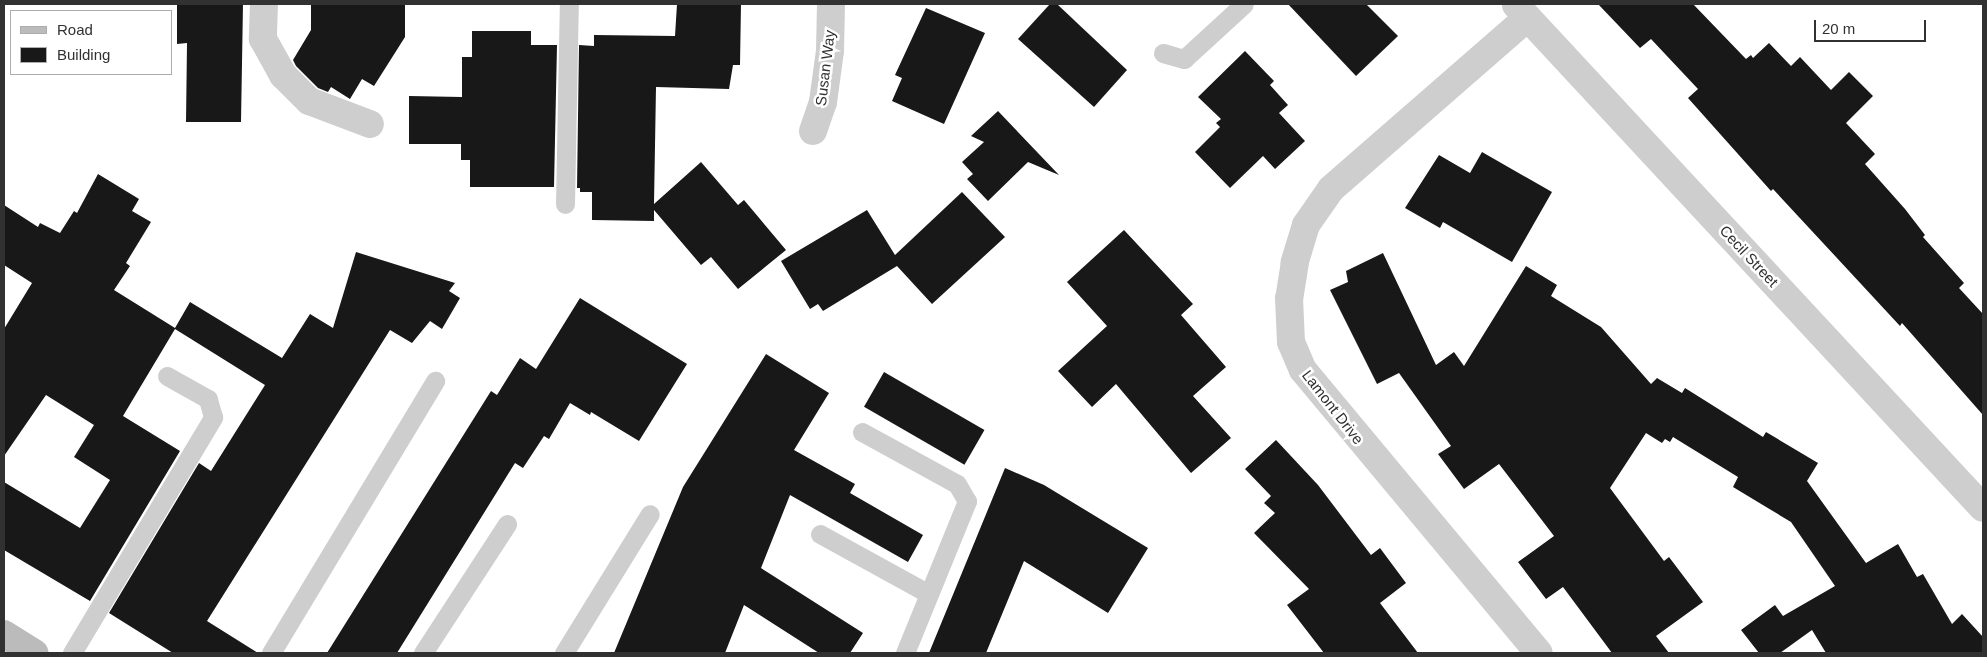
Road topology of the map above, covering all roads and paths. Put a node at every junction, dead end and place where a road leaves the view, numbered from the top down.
1 (264, 4) edge
2 (569, 4) edge
3 (831, 4) edge
4 (1244, 4) edge
5 (1521, 11) edge
6 (1163, 53) dead end
7 (370, 124) dead end
8 (813, 131) dead end
9 (565, 204) dead end
10 (167, 376) dead end
11 (435, 382) dead end
12 (862, 432) dead end
13 (1983, 508) edge
14 (650, 514) dead end
15 (508, 524) dead end
16 (820, 534) dead end
17 (929, 594) junction
18 (4, 634) edge
19 (34, 653) edge
20 (72, 653) edge
21 (271, 653) edge
22 (423, 653) edge
23 (564, 653) edge
24 (905, 653) edge
25 (1539, 653) edge

1 - 7 street
2 - 9 lane
3 - 8 street, Susan Way
4 - 6 lane
5 - 13 street, Cecil Street
5 - 25 street, Lamont Drive
10 - 20 lane
11 - 21 lane
12 - 17 lane
14 - 23 lane
15 - 22 lane
16 - 17 lane
17 - 24 lane
18 - 19 main road

